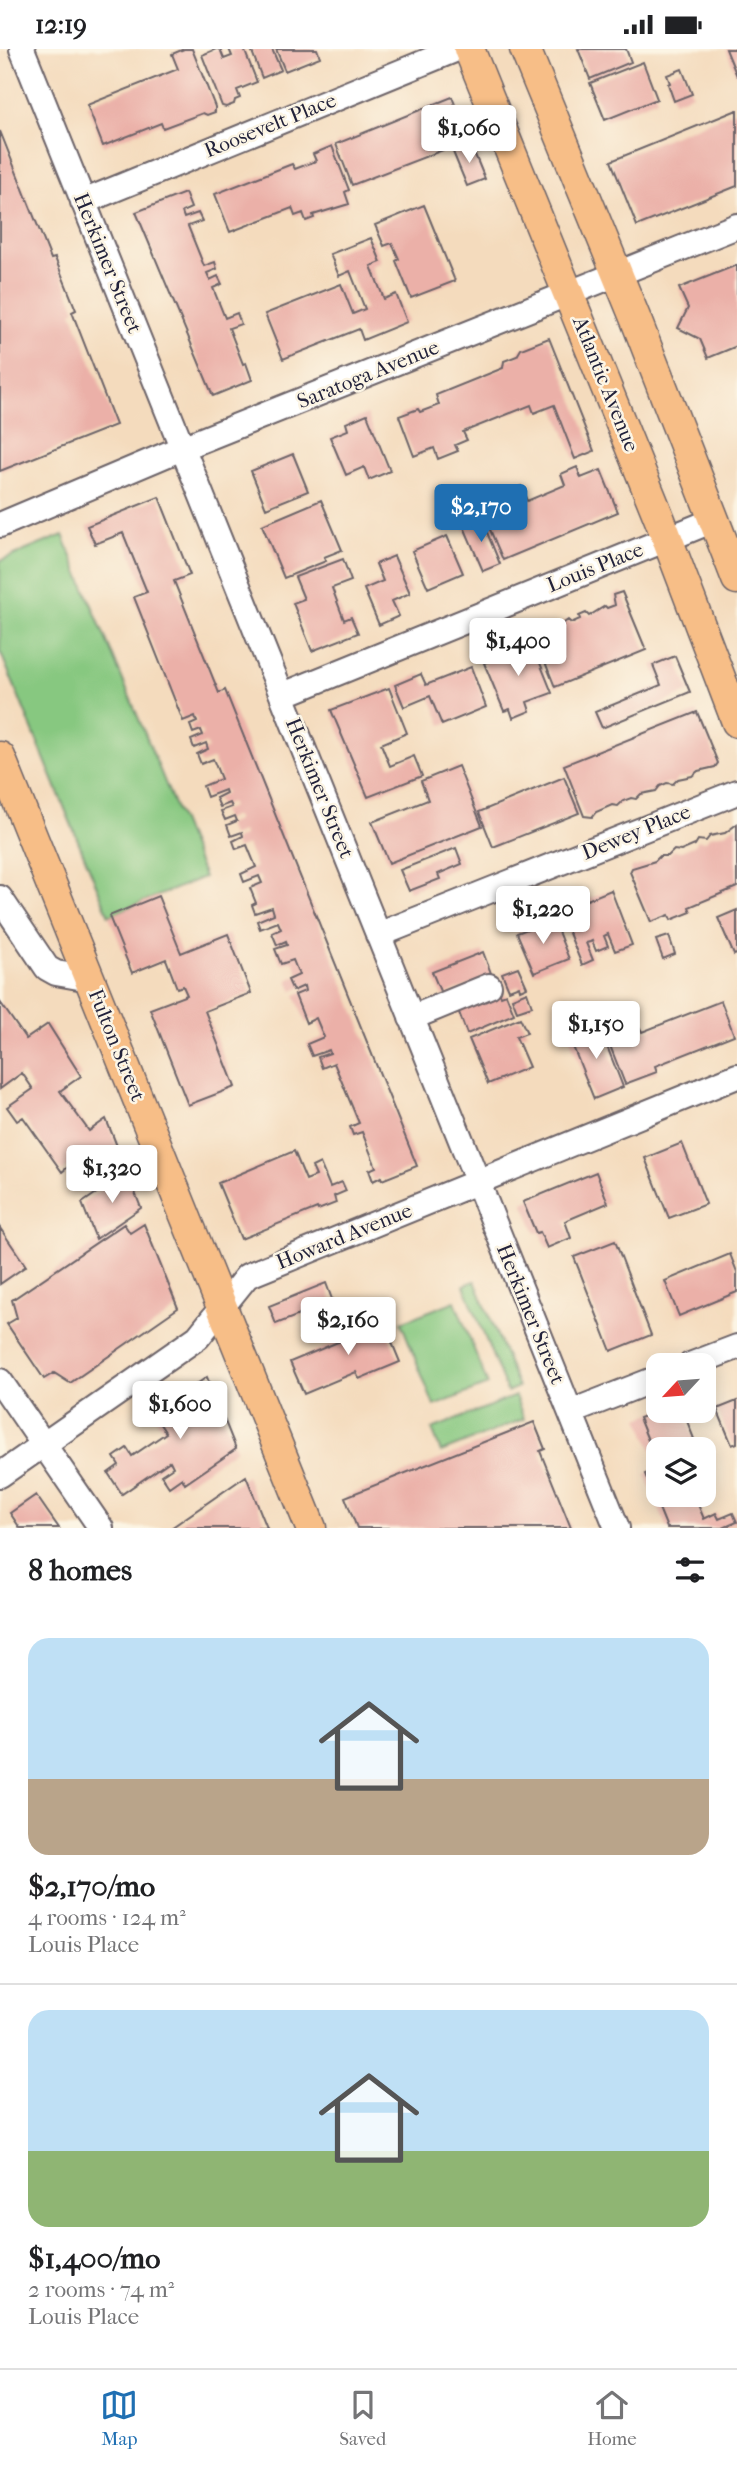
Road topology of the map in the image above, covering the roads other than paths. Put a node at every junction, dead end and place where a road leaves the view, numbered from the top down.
1 (22, 49) edge
2 (457, 49) edge
3 (469, 49) edge
4 (525, 49) edge
5 (83, 202) junction
6 (737, 226) edge
7 (617, 275) junction
8 (569, 293) junction
9 (182, 448) junction
10 (714, 520) junction
11 (0, 525) edge
12 (667, 538) junction
13 (737, 579) edge
14 (283, 695) junction
15 (737, 722) edge
16 (0, 757) edge
17 (737, 792) edge
18 (8, 801) edge
19 (0, 898) edge
20 (378, 935) junction
21 (90, 979) junction
22 (489, 986) dead end
23 (411, 1018) junction
24 (737, 1076) edge
25 (477, 1181) junction
26 (222, 1307) junction
27 (737, 1347) edge
28 (716, 1355) edge
29 (0, 1381) edge
30 (646, 1383) edge
31 (571, 1412) junction
32 (44, 1445) junction
33 (0, 1475) edge
34 (101, 1528) edge
35 (311, 1528) edge
36 (617, 1528) edge

1 - 5 street, Herkimer Street
2 - 5 street, Roosevelt Place
3 - 8 main road, Atlantic Avenue
4 - 7 main road
5 - 9 street, Herkimer Street
6 - 7 street, Saratoga Avenue
7 - 8 street, Saratoga Avenue
7 - 10 main road
8 - 9 street, Saratoga Avenue
8 - 12 main road, Atlantic Avenue
9 - 11 street, Saratoga Avenue
9 - 14 street, Herkimer Street
10 - 12 street, Louis Place
10 - 13 main road
12 - 14 street, Louis Place
12 - 15 main road, Atlantic Avenue
14 - 20 street, Herkimer Street
16 - 18 main road, Fulton Street
17 - 20 street, Dewey Place
18 - 21 main road, Fulton Street
19 - 21 street
20 - 23 street, Herkimer Street
21 - 26 main road, Fulton Street
22 - 23 street
23 - 25 street, Herkimer Street
24 - 25 street, Howard Avenue
25 - 26 street, Howard Avenue
25 - 31 street, Herkimer Street
26 - 32 street, Howard Avenue
26 - 35 main road, Fulton Street
27 - 28 street
29 - 32 street
30 - 31 street
31 - 36 street, Herkimer Street
32 - 33 street, Howard Avenue
32 - 34 street

